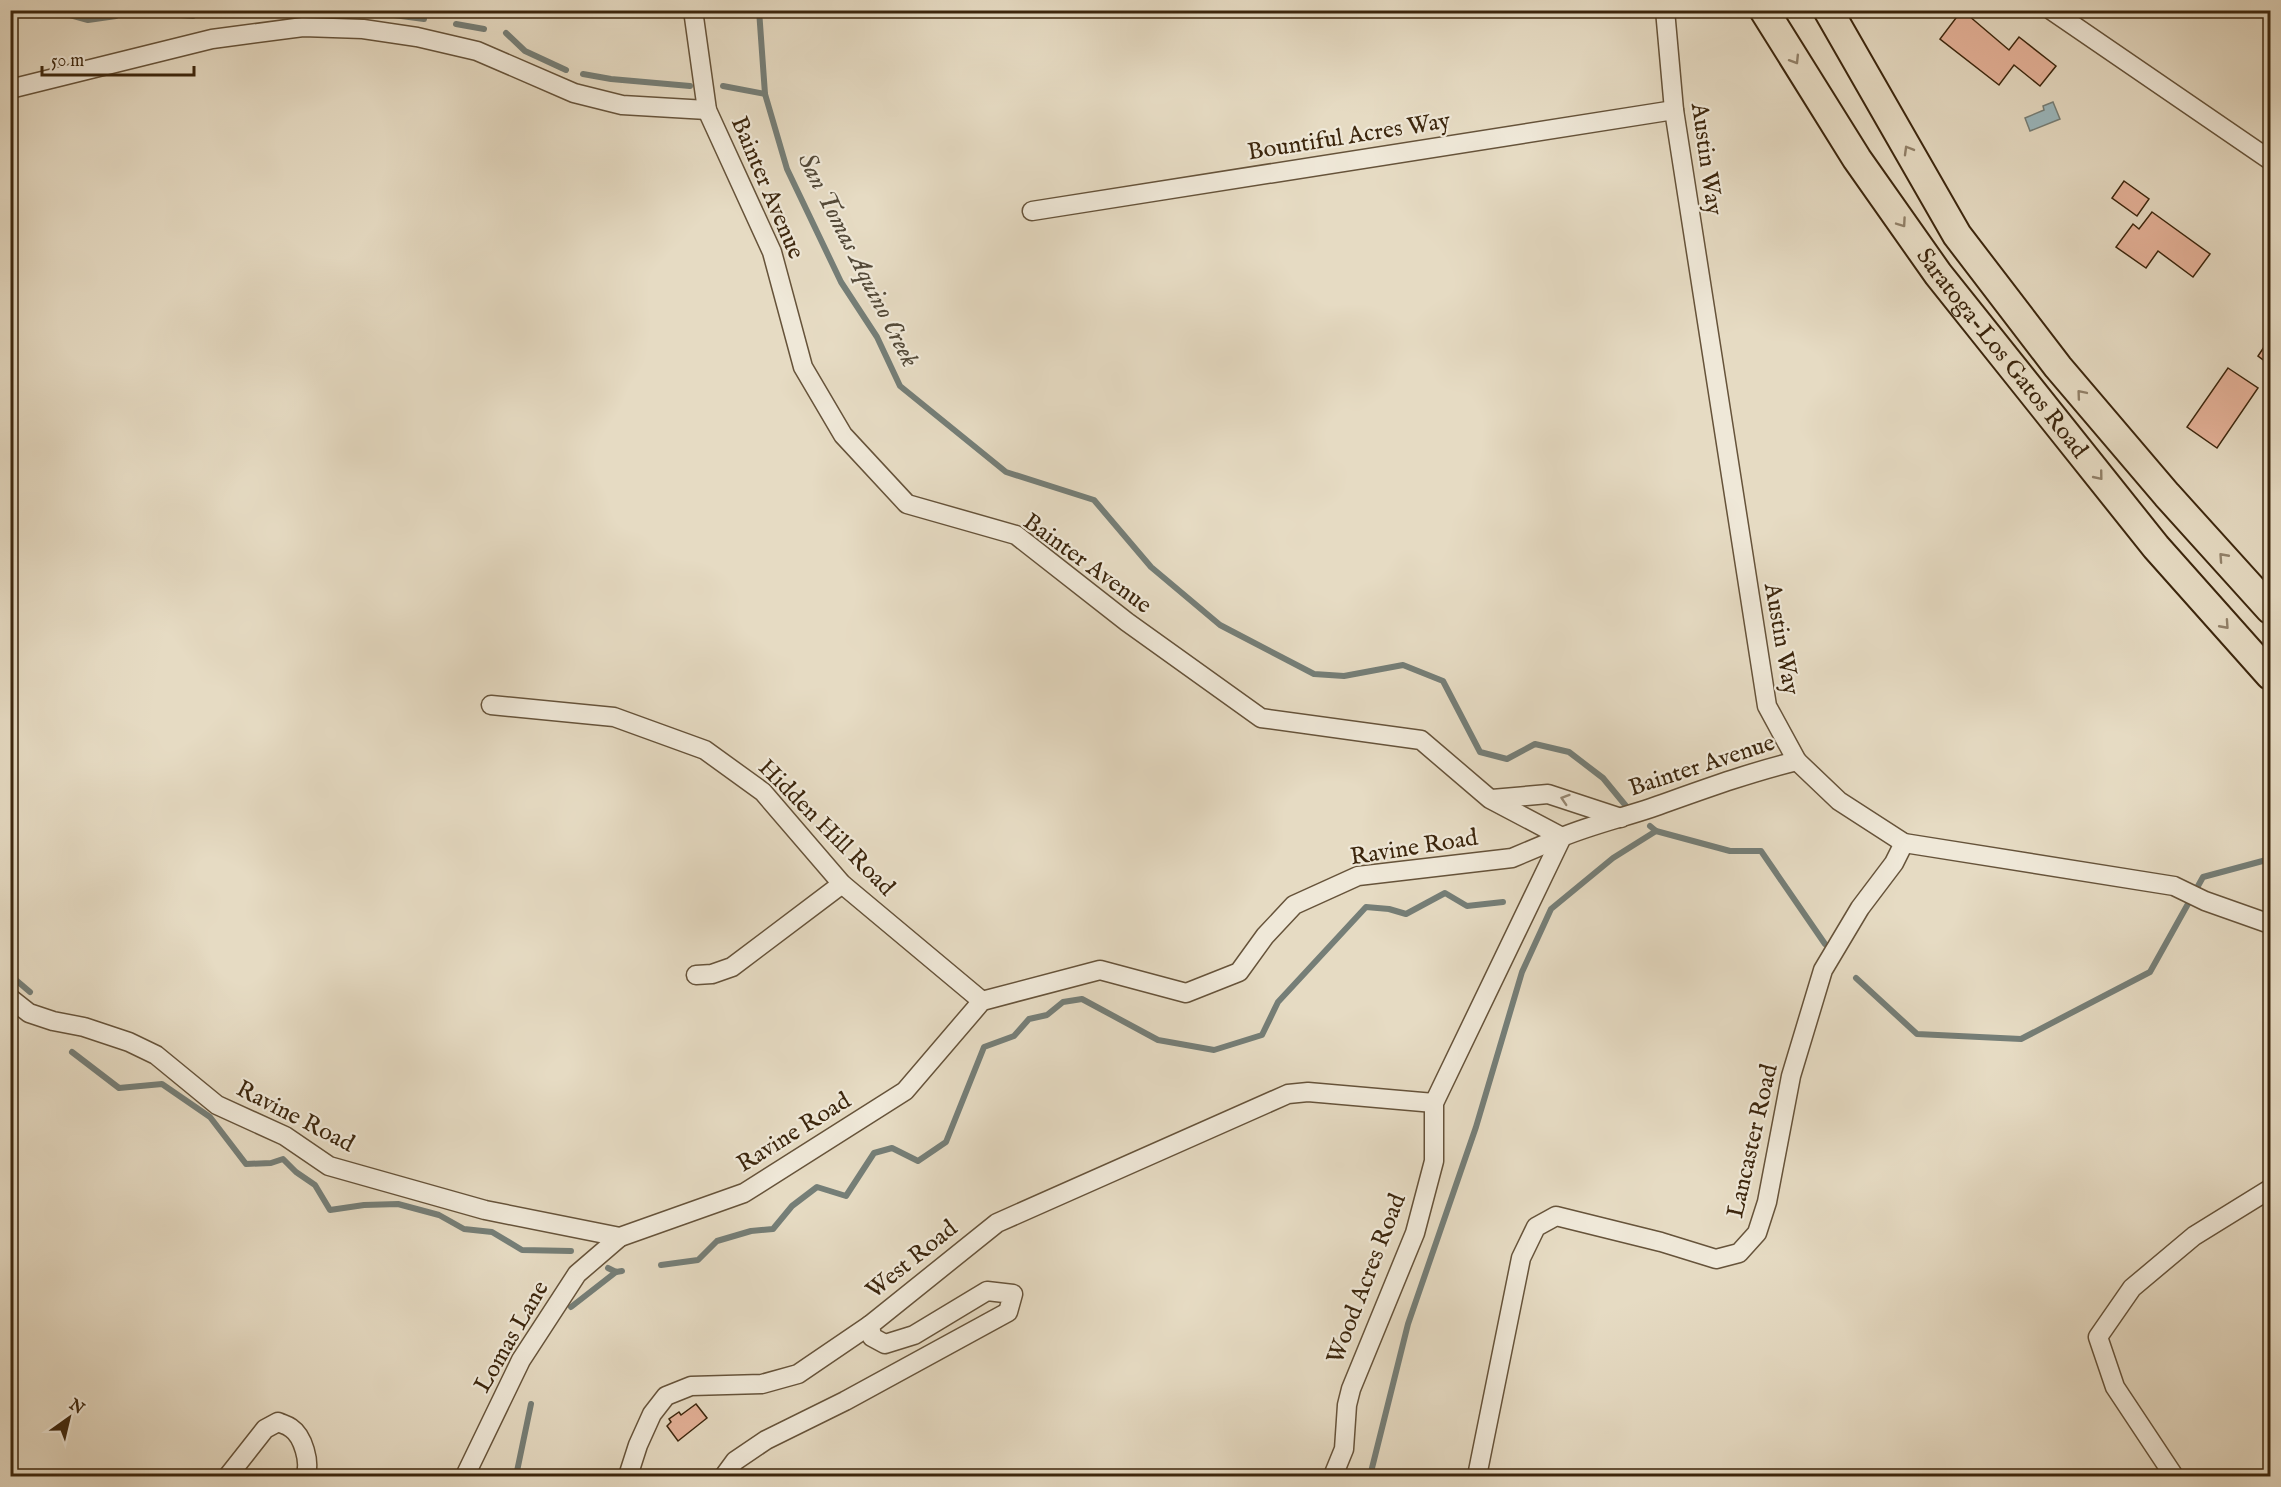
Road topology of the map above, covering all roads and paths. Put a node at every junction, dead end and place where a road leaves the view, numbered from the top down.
1 (693, 10) edge
2 (1665, 10) edge
3 (1764, 10) edge
4 (1828, 10) edge
5 (2051, 10) edge
6 (10, 89) edge
7 (707, 110) junction
8 (1674, 110) junction
9 (2271, 159) edge
10 (1032, 211) dead end
11 (2271, 609) edge
12 (2271, 675) edge
13 (491, 705) dead end
14 (1797, 761) junction
15 (1491, 799) junction
16 (1621, 818) junction
17 (1562, 837) junction
18 (1904, 843) junction
19 (842, 884) junction
20 (2271, 924) edge
21 (696, 975) dead end
22 (10, 998) edge
23 (982, 1001) junction
24 (1434, 1103) junction
25 (2271, 1189) edge
26 (620, 1237) junction
27 (870, 1325) junction
28 (228, 1476) edge
29 (305, 1476) edge
30 (465, 1476) edge
31 (628, 1476) edge
32 (724, 1476) edge
33 (1333, 1476) edge
34 (1477, 1476) edge
35 (2174, 1476) edge

1 - 7 street, Bainter Avenue
2 - 8 street, Austin Way
3 -> 12 main road, Saratoga-Los Gatos Road
11 -> 4 main road, Saratoga-Los Gatos Road
5 - 9 street
6 - 7 street
7 - 15 street, Bainter Avenue
8 - 10 street, Bountiful Acres Way
8 - 14 street, Austin Way
13 - 19 street, Hidden Hill Road
14 - 16 street, Bainter Avenue
14 - 18 street, Austin Way
16 -> 15 street, Bainter Avenue
15 - 17 street, Bainter Avenue
16 - 17 street, Bainter Avenue
17 - 23 street, Ravine Road
17 - 24 street, Wood Acres Road
18 - 20 street, Austin Way
18 - 34 street, Lancaster Road
19 - 21 street
19 - 23 street, Hidden Hill Road
22 - 26 street, Ravine Road
23 - 26 street, Ravine Road
24 - 27 street, West Road
24 - 33 street, Wood Acres Road
25 - 35 street
26 - 30 street, Lomas Lane
27 - 31 street
27 - 32 street, West Road
28 - 29 street

